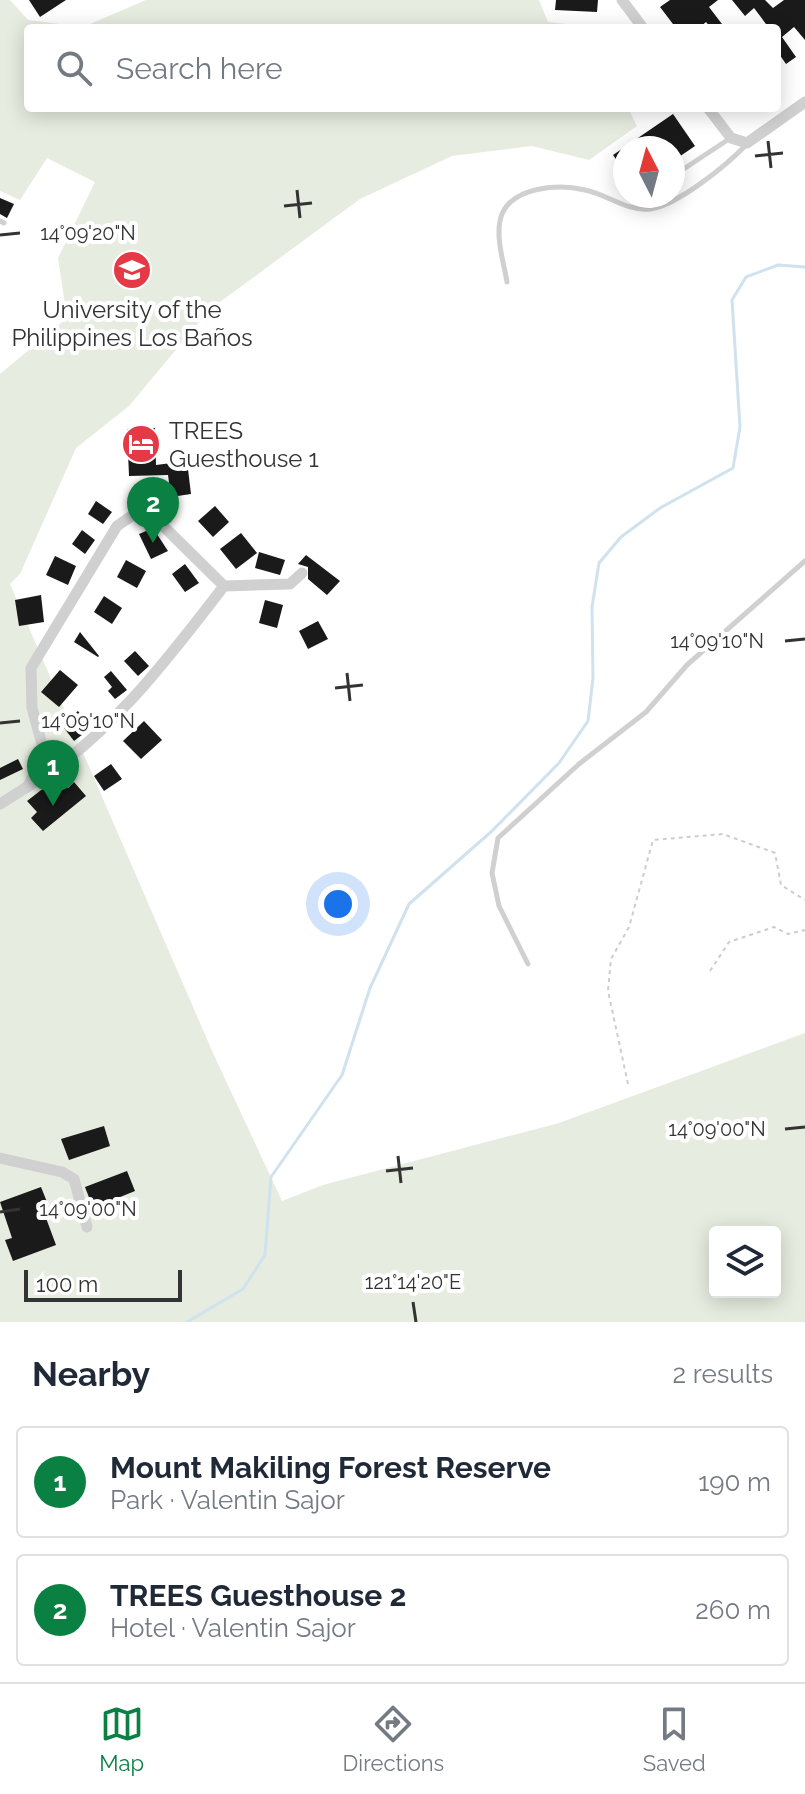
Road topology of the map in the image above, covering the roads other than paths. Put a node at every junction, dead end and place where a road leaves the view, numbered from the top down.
1 (622, 0) edge
2 (640, 24) edge
3 (805, 102) edge
4 (711, 112) edge
5 (731, 138) junction
6 (747, 143) junction
7 (685, 168) edge
8 (507, 282) dead end
9 (805, 561) edge
10 (302, 573) dead end
11 (224, 586) junction
12 (27, 787) junction
13 (0, 804) edge
14 (528, 964) dead end
15 (0, 1158) edge
16 (87, 1227) dead end

1 - 2 street
3 - 6 street
4 - 5 street
5 - 6 street
5 - 7 lane
6 - 8 lane
9 - 14 lane
10 - 11 street
11 - 12 street
11 - 12 street
12 - 13 street
15 - 16 street

